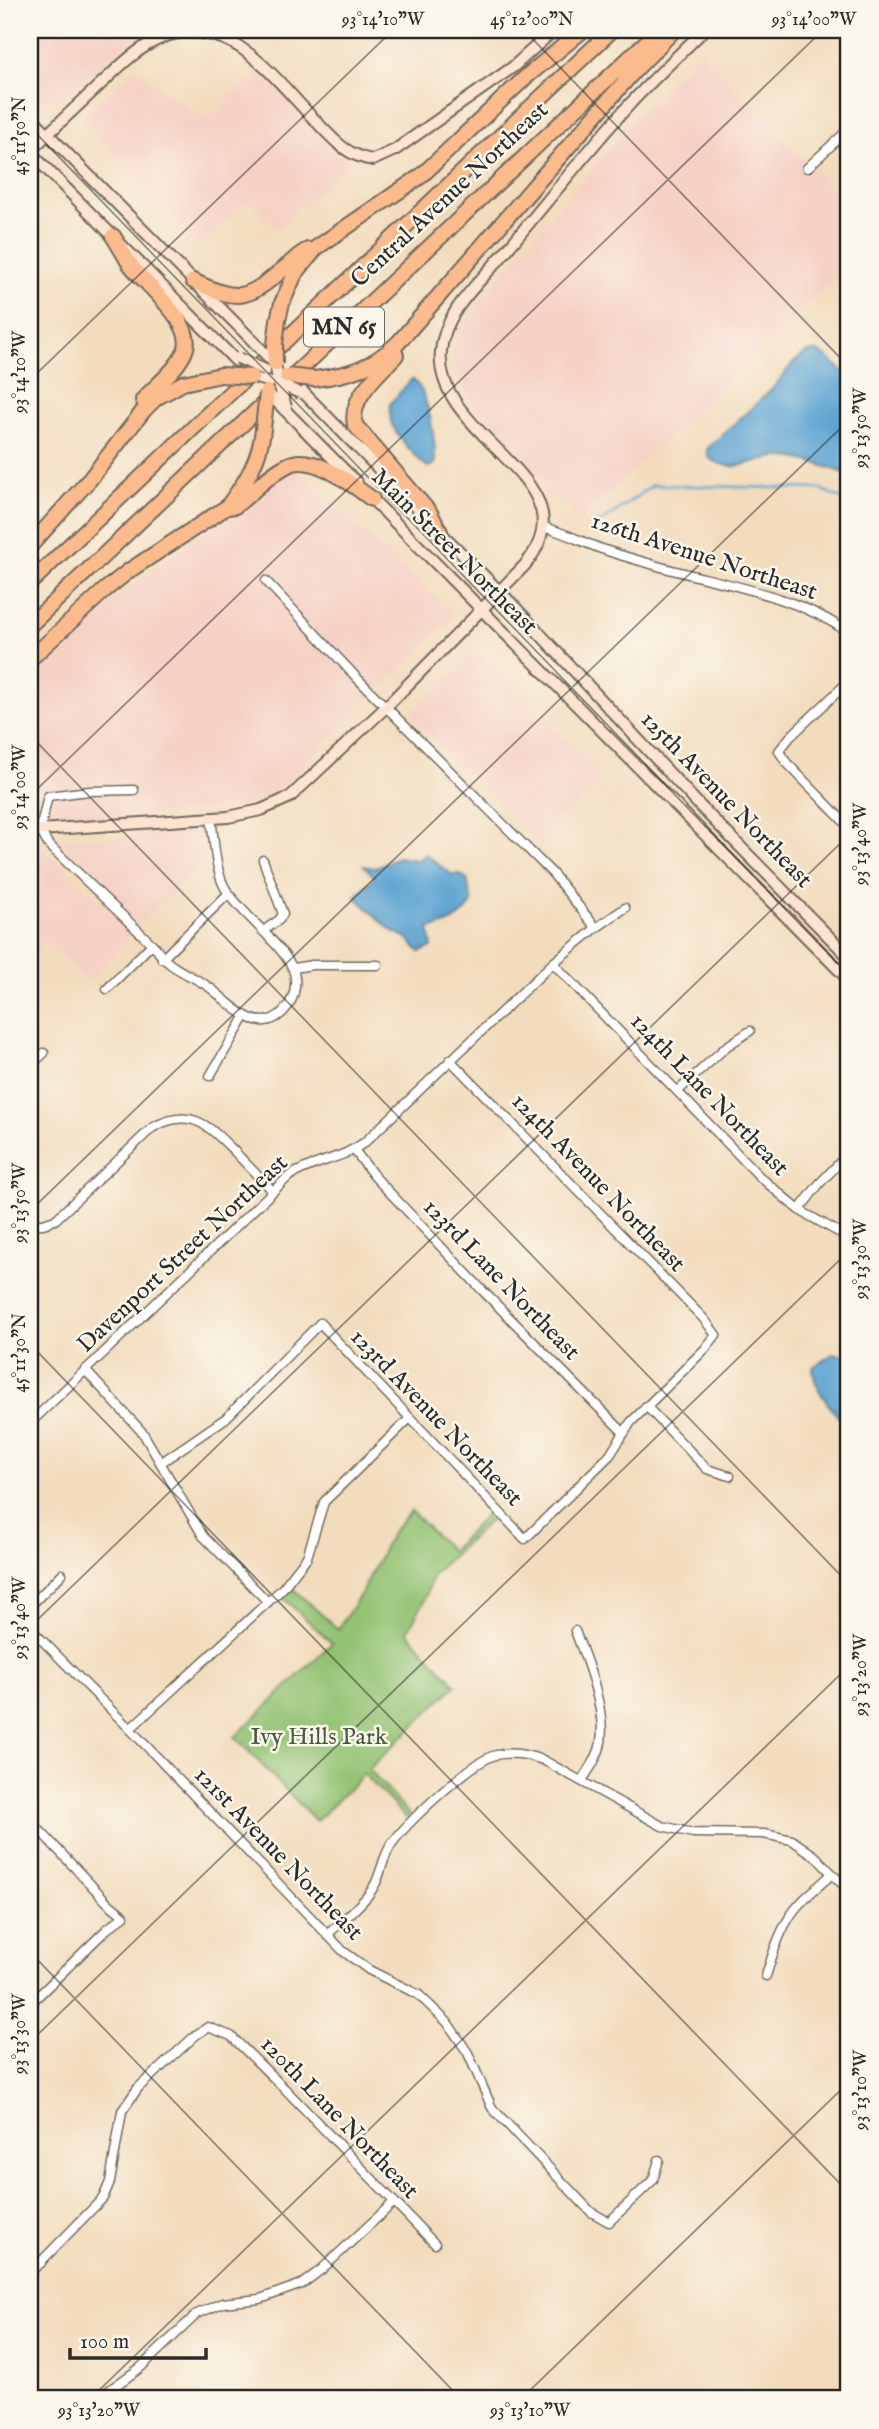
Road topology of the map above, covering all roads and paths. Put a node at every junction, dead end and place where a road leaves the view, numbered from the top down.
1 (554, 30) edge
2 (583, 30) edge
3 (612, 30) edge
4 (659, 30) edge
5 (674, 30) edge
6 (704, 30) edge
7 (174, 32) edge
8 (30, 116) edge
9 (849, 129) edge
10 (47, 134) junction
11 (30, 152) edge
12 (807, 168) dead end
13 (113, 236) junction
14 (316, 248) junction
15 (193, 281) junction
16 (434, 303) junction
17 (271, 377) junction
18 (116, 446) junction
19 (372, 499) junction
20 (227, 507) junction
21 (543, 527) junction
22 (440, 532) junction
23 (30, 546) edge
24 (266, 581) dead end
25 (30, 583) edge
26 (500, 591) junction
27 (482, 610) junction
28 (30, 625) edge
29 (849, 633) edge
30 (30, 659) edge
31 (849, 681) edge
32 (603, 702) joint
33 (386, 707) junction
34 (134, 790) dead end
35 (211, 818) junction
36 (849, 827) edge
37 (35, 832) edge
38 (263, 860) dead end
39 (228, 894) junction
40 (625, 908) dead end
41 (596, 928) junction
42 (263, 931) junction
43 (152, 944) junction
44 (849, 957) edge
45 (162, 959) junction
46 (553, 963) junction
47 (378, 965) dead end
48 (293, 968) junction
49 (849, 980) edge
50 (107, 989) dead end
51 (245, 1017) junction
52 (750, 1031) dead end
53 (44, 1053) dead end
54 (450, 1060) junction
55 (30, 1066) edge
56 (210, 1076) dead end
57 (678, 1091) junction
58 (354, 1150) junction
59 (849, 1153) edge
60 (273, 1191) junction
61 (799, 1210) junction
62 (32, 1225) edge
63 (849, 1238) edge
64 (85, 1370) junction
65 (646, 1406) junction
66 (410, 1418) junction
67 (31, 1420) edge
68 (624, 1433) junction
69 (162, 1462) junction
70 (730, 1476) dead end
71 (62, 1574) dead end
72 (268, 1602) junction
73 (30, 1606) edge
74 (30, 1628) edge
75 (575, 1631) dead end
76 (130, 1728) junction
77 (582, 1781) junction
78 (30, 1821) edge
79 (832, 1874) junction
80 (849, 1891) edge
81 (327, 1935) junction
82 (766, 1976) dead end
83 (30, 2004) edge
84 (659, 2160) dead end
85 (394, 2202) junction
86 (435, 2244) dead end
87 (30, 2253) edge
88 (41, 2263) junction
89 (30, 2273) edge
90 (97, 2399) edge

1 - 7 main road, Central Avenue Northeast
2 - 14 highway
3 - 25 highway, Central Avenue Northeast / MN 65
4 - 28 highway, Central Avenue Northeast / MN 65
5 - 16 highway
6 - 21 main road
7 - 10 main road
8 - 10 main road, Main Street Northeast
9 - 12 street
10 - 11 main road
10 - 15 main road, Main Street Northeast
11 - 13 main road, Main Street Northeast
13 - 17 main road, Main Street Northeast, bridge
13 - 18 highway
14 - 15 highway
14 - 17 highway, bridge
15 - 17 main road, Main Street Northeast, bridge
16 - 17 highway, bridge
16 - 22 highway
17 - 18 highway, bridge
17 - 19 main road, Main Street Northeast, bridge
17 - 20 highway, bridge
17 - 22 main road, Main Street Northeast, bridge
18 - 23 highway
19 - 20 highway
19 - 27 main road, Main Street Northeast
20 - 30 highway
21 - 26 main road
21 - 29 street, 126th Avenue Northeast
22 - 26 main road, Main Street Northeast
24 - 33 street
26 - 27 main road
26 - 32 main road, Main Street Northeast
27 - 33 main road
27 - 49 main road, Main Street Northeast
31 - 36 street
32 - 44 main road, 125th Avenue Northeast
33 - 35 main road
33 - 41 street
34 - 37 street
35 - 37 main road
35 - 39 street
37 - 43 street
38 - 42 street
39 - 42 street
39 - 45 street
40 - 41 street, Davenport Street Northeast
41 - 46 street, Davenport Street Northeast
42 - 48 street
43 - 45 street
43 - 50 street
45 - 51 street
46 - 54 street, Davenport Street Northeast
46 - 57 street, 124th Lane Northeast
47 - 48 street
48 - 51 street
51 - 56 street
52 - 57 street
53 - 55 street
54 - 58 street, Davenport Street Northeast
54 - 65 street, 124th Avenue Northeast
57 - 61 street, 124th Lane Northeast
58 - 60 street, Davenport Street Northeast
58 - 68 street, 123rd Lane Northeast
59 - 61 street
60 - 62 street
60 - 64 street, Davenport Street Northeast
61 - 63 street, 124th Lane Northeast
64 - 67 street, Davenport Street Northeast
64 - 69 street
65 - 68 street
65 - 70 street
66 - 68 street, 123rd Avenue Northeast
66 - 69 street, 123rd Avenue Northeast
66 - 72 street
69 - 72 street
71 - 73 street
72 - 76 street
74 - 76 street, 121st Avenue Northeast
75 - 77 street
76 - 81 street, 121st Avenue Northeast
77 - 79 street
77 - 81 street
78 - 83 street
79 - 80 street
79 - 82 street
81 - 84 street, 121st Avenue Northeast
85 - 86 street, 120th Lane Northeast
85 - 88 street, 120th Lane Northeast
85 - 90 street
87 - 88 street
88 - 89 street

